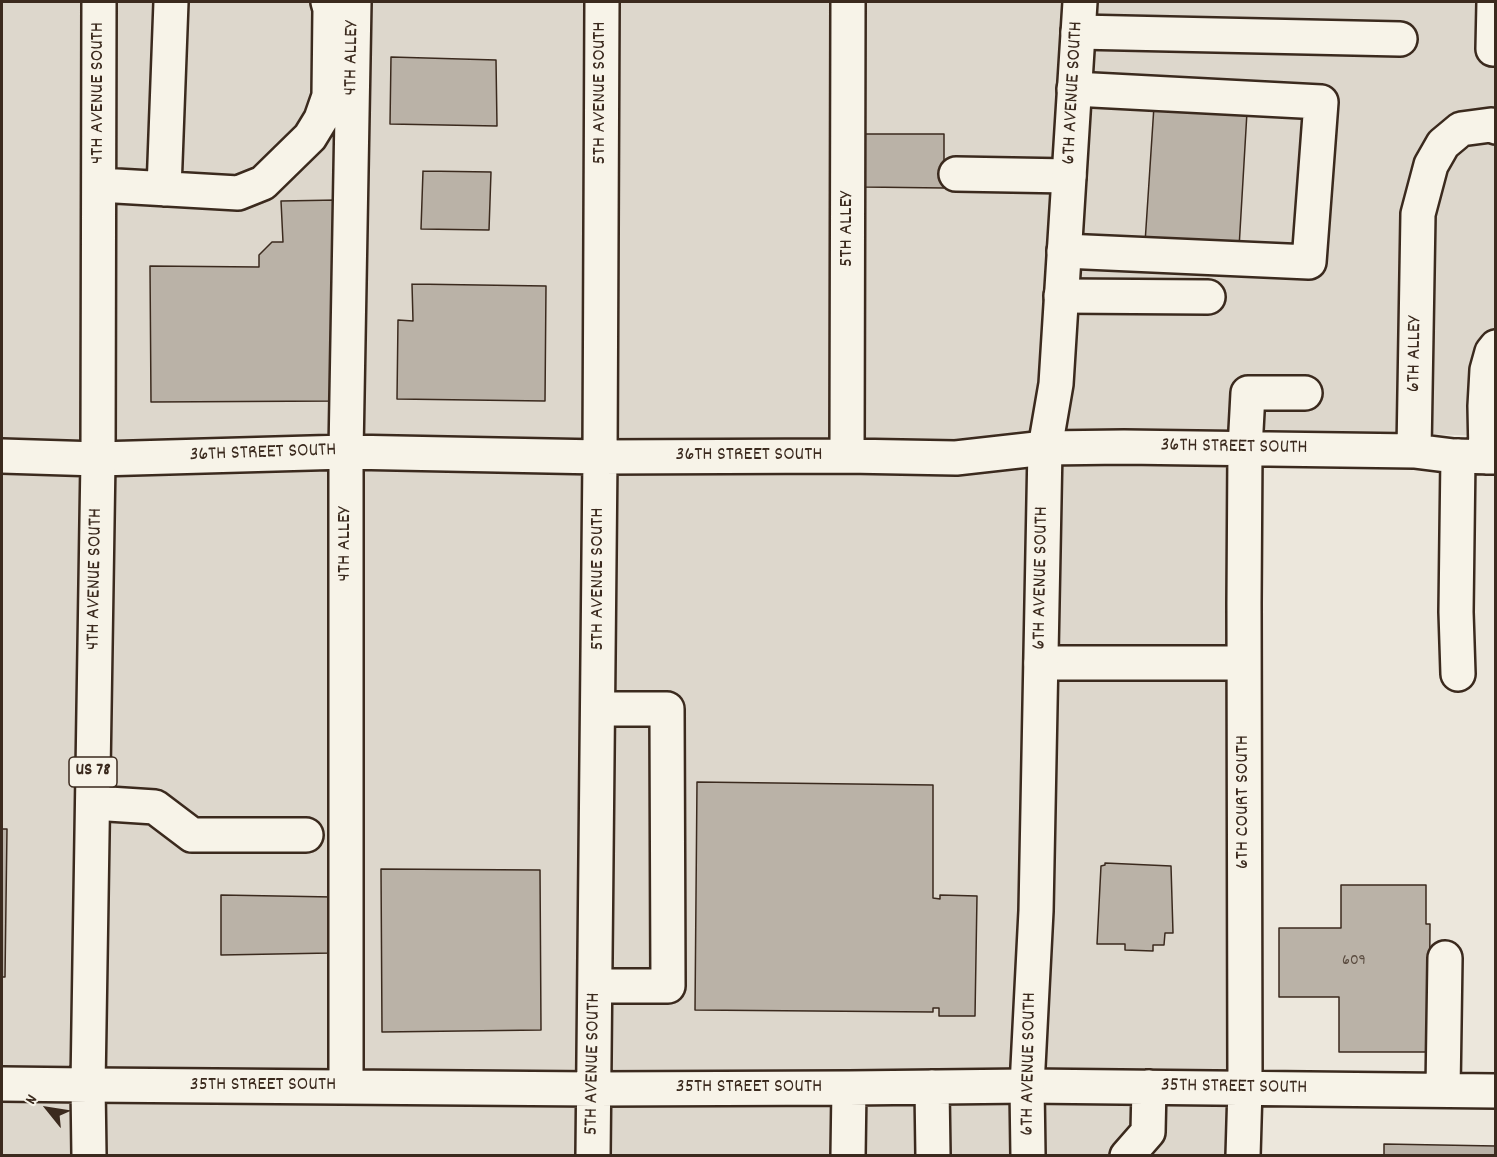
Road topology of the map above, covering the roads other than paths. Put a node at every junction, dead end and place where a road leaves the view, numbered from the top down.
1 (99, 2) edge
2 (171, 2) edge
3 (602, 2) edge
4 (848, 2) edge
5 (1494, 2) edge
6 (338, 4) edge
7 (1079, 17) edge
8 (1400, 39) dead end
9 (1494, 49) edge
10 (1074, 89) junction
11 (1496, 127) edge
12 (956, 174) dead end
13 (1069, 176) junction
14 (99, 185) junction
15 (164, 189) junction
16 (1064, 251) junction
17 (1061, 296) junction
18 (1208, 297) dead end
19 (1496, 347) edge
20 (1305, 393) dead end
21 (1045, 448) junction
22 (1245, 449) junction
23 (1414, 451) junction
24 (346, 452) junction
25 (2, 456) edge
26 (847, 456) junction
27 (600, 457) junction
28 (1480, 457) edge
29 (98, 459) junction
30 (1041, 663) junction
31 (1244, 663) junction
32 (1458, 674) dead end
33 (598, 709) junction
34 (93, 803) junction
35 (306, 835) dead end
36 (1445, 958) dead end
37 (595, 986) junction
38 (2, 1084) edge
39 (88, 1085) junction
40 (1027, 1086) junction
41 (346, 1087) junction
42 (932, 1087) junction
43 (1149, 1087) junction
44 (849, 1088) junction
45 (1245, 1088) junction
46 (595, 1089) junction
47 (1443, 1090) junction
48 (1496, 1091) edge
49 (89, 1155) edge
50 (593, 1155) edge
51 (848, 1155) edge
52 (933, 1155) edge
53 (1028, 1155) edge
54 (1127, 1155) edge
55 (1243, 1155) edge

1 - 14 street, 4TH AVENUE SOUTH
2 - 15 street
3 - 27 street, 5TH AVENUE SOUTH
4 - 26 street, 5TH ALLEY
5 - 9 street
6 - 15 street
6 - 24 street, 4TH ALLEY
7 - 8 street
7 - 10 street, 6TH AVENUE SOUTH
10 - 13 street, 6TH AVENUE SOUTH
10 - 16 street
11 - 23 street, 6TH ALLEY
12 - 13 street
13 - 16 street, 6TH AVENUE SOUTH
14 - 15 street
14 - 29 street, 4TH AVENUE SOUTH
16 - 17 street, 6TH AVENUE SOUTH
17 - 18 street
17 - 21 street, 6TH AVENUE SOUTH
19 - 28 street
20 - 22 street, 6TH COURT SOUTH
21 - 22 street, 36TH STREET SOUTH
21 - 26 street, 36TH STREET SOUTH
21 - 30 street, 6TH AVENUE SOUTH
22 - 23 street, 36TH STREET SOUTH
22 - 31 street, 6TH COURT SOUTH
23 - 28 street, 36TH STREET SOUTH
24 - 27 street, 36TH STREET SOUTH
24 - 29 street, 36TH STREET SOUTH
24 - 41 street, 4TH ALLEY
25 - 29 street, 36TH STREET SOUTH
26 - 27 street, 36TH STREET SOUTH
27 - 33 street, 5TH AVENUE SOUTH
28 - 32 street
29 - 34 street, 4TH AVENUE SOUTH / US 78
30 - 31 street
30 - 40 street, 6TH AVENUE SOUTH
31 - 45 street, 6TH COURT SOUTH
33 - 37 street, 5TH AVENUE SOUTH
33 - 37 street
34 - 35 street
34 - 39 street, 4TH AVENUE SOUTH / US 78
36 - 47 street
37 - 46 street, 5TH AVENUE SOUTH
38 - 39 street, 35TH STREET SOUTH
39 - 41 street, 35TH STREET SOUTH
39 - 49 street, 4TH AVENUE SOUTH / US 78
40 - 42 street, 35TH STREET SOUTH
40 - 43 street, 35TH STREET SOUTH
40 - 53 street, 6TH AVENUE SOUTH
41 - 46 street, 35TH STREET SOUTH
42 - 44 street, 35TH STREET SOUTH
42 - 52 street
43 - 45 street, 35TH STREET SOUTH
43 - 54 street
44 - 46 street, 35TH STREET SOUTH
44 - 51 street
45 - 47 street, 35TH STREET SOUTH
45 - 55 street, 6TH COURT SOUTH
46 - 50 street, 5TH AVENUE SOUTH
47 - 48 street, 35TH STREET SOUTH

